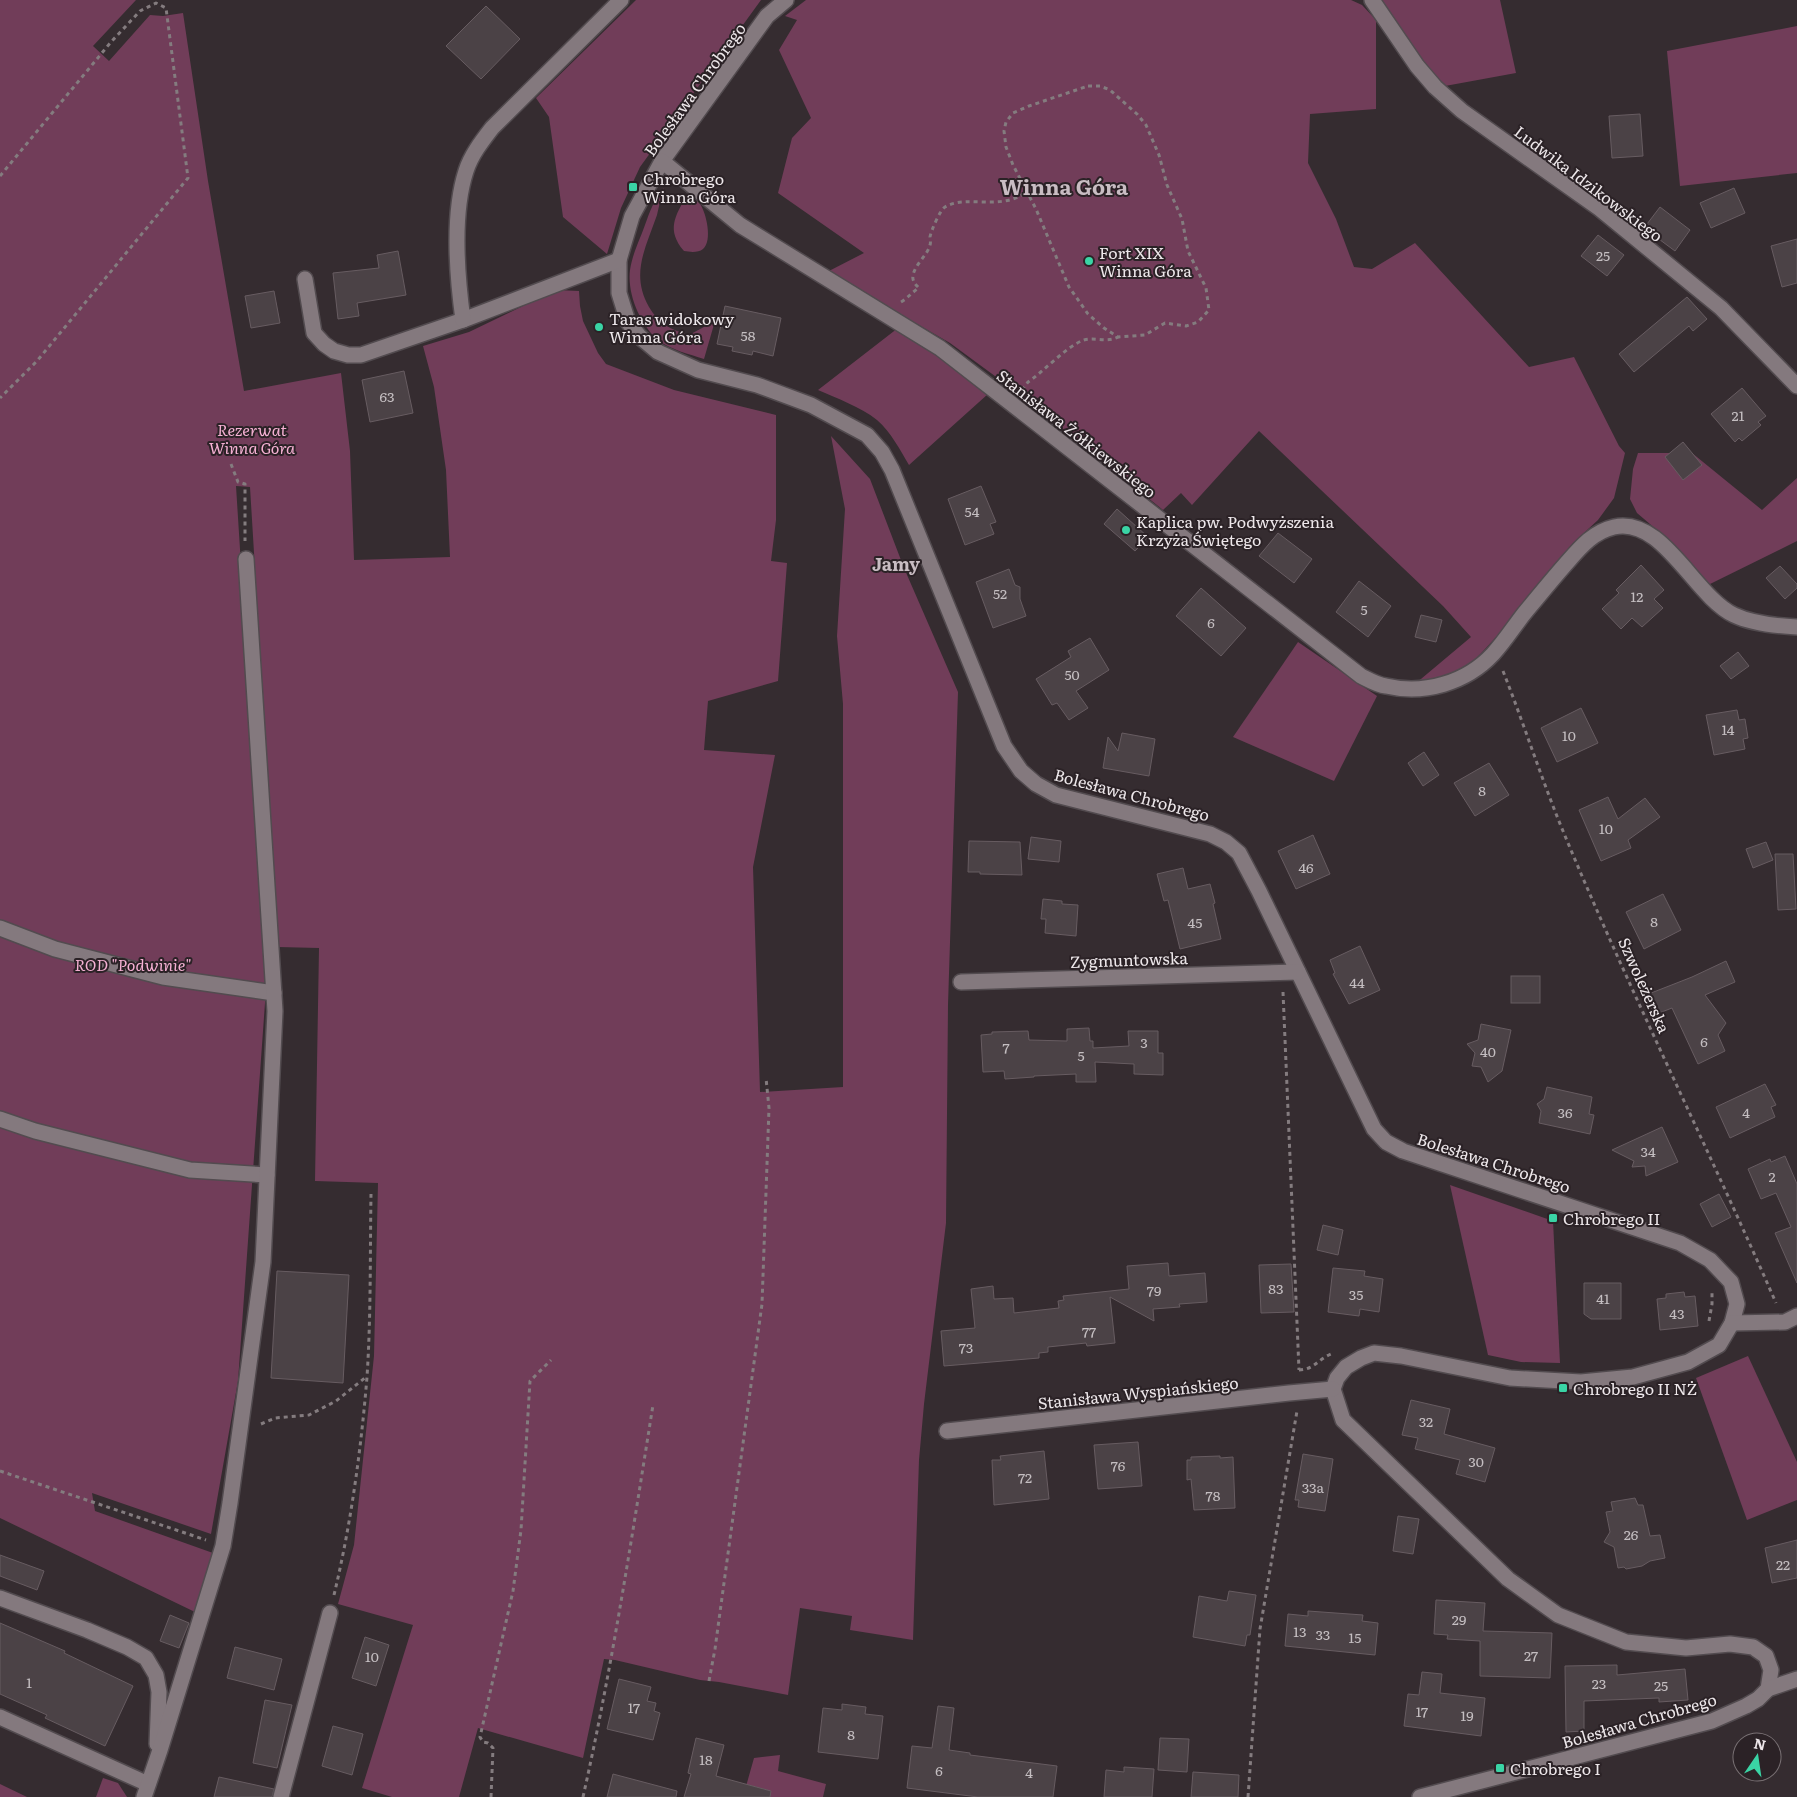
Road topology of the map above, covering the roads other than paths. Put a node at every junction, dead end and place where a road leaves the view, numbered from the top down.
1 (621, 0) edge
2 (786, 0) edge
3 (1372, 0) edge
4 (662, 161) junction
5 (619, 260) junction
6 (305, 279) dead end
7 (463, 320) junction
8 (1797, 386) edge
9 (246, 559) road end
10 (1797, 627) edge
11 (0, 928) edge
12 (1298, 972) junction
13 (961, 982) dead end
14 (274, 993) junction
15 (0, 1119) edge
16 (267, 1174) junction
17 (1791, 1319) edge
18 (1732, 1323) junction
19 (1333, 1389) junction
20 (947, 1431) dead end
21 (0, 1598) edge
22 (330, 1613) road end
23 (1797, 1679) edge
24 (1768, 1689) junction
25 (0, 1717) edge
26 (156, 1761) junction
27 (146, 1791) edge
28 (281, 1797) edge
29 (1420, 1797) edge

1 - 7 street
2 - 4 street, Bolesława Chrobrego
3 - 8 street, Ludwika Idzikowskiego
4 - 5 street, Bolesława Chrobrego
4 - 10 street, Stanisława Żółkiewskiego
5 - 7 street
5 - 12 street, Bolesława Chrobrego
6 - 7 street
9 - 14 street
11 - 14 street
12 - 13 street, Zygmuntowska
12 - 18 street, Bolesława Chrobrego
14 - 16 street
15 - 16 street
16 - 26 street
17 - 18 street
18 - 19 street, Bolesława Chrobrego
19 - 20 street, Stanisława Wyspiańskiego
19 - 24 street
21 - 26 street
22 - 28 street
23 - 24 street, Bolesława Chrobrego
24 - 29 street, Bolesława Chrobrego
25 - 27 street
26 - 27 street

